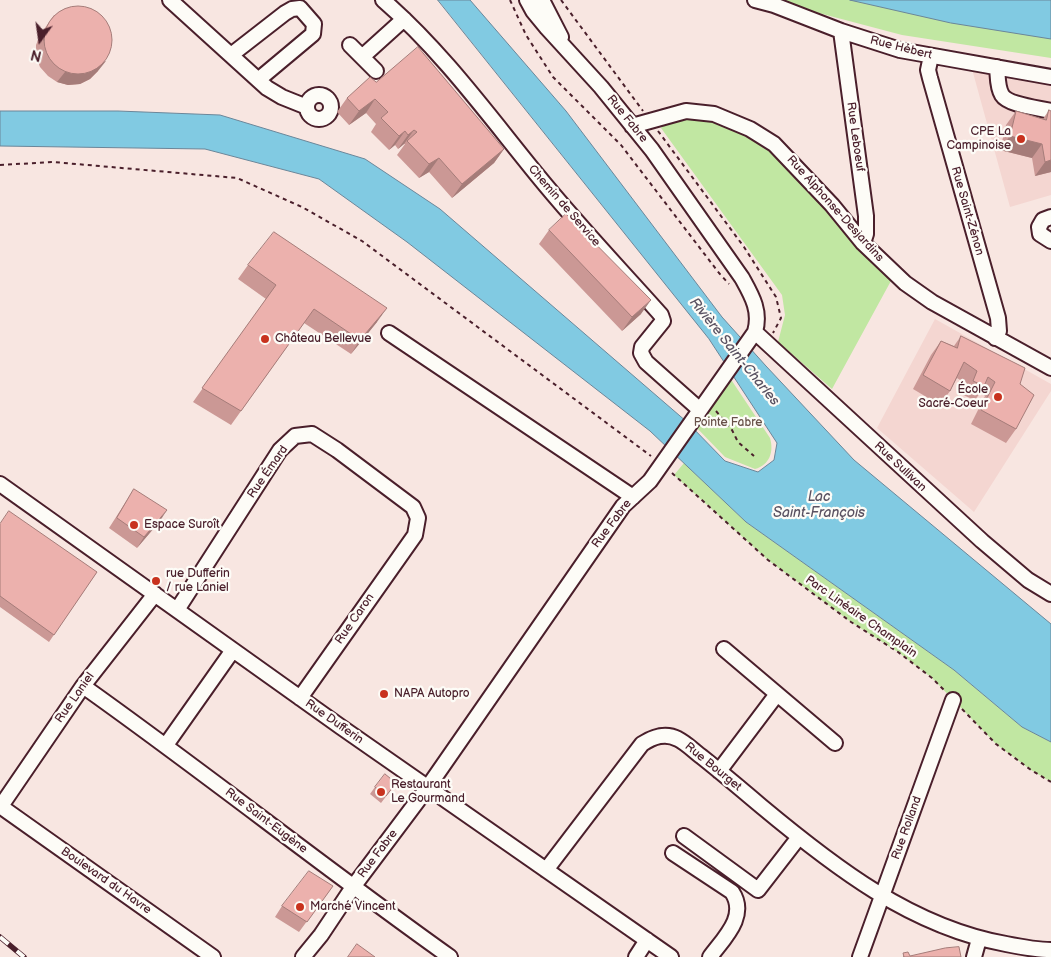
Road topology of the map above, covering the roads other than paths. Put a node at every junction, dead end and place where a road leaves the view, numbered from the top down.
1 (170, 0) edge
2 (383, 0) edge
3 (527, 0) edge
4 (542, 0) edge
5 (755, 0) edge
6 (404, 18) junction
7 (841, 31) junction
8 (350, 45) dead end
9 (564, 45) junction
10 (231, 55) junction
11 (931, 56) junction
12 (362, 57) junction
13 (997, 67) junction
14 (376, 71) dead end
15 (1051, 77) edge
16 (258, 80) junction
17 (307, 107) dead end
18 (1051, 111) edge
19 (632, 126) junction
20 (1051, 217) edge
21 (1051, 242) edge
22 (863, 243) junction
23 (755, 332) junction
24 (389, 333) dead end
25 (995, 338) junction
26 (1051, 368) edge
27 (699, 410) junction
28 (0, 484) edge
29 (633, 497) junction
30 (410, 541) joint
31 (155, 594) junction
32 (1051, 594) edge
33 (177, 610) junction
34 (233, 650) junction
35 (724, 650) dead end
36 (83, 686) junction
37 (776, 694) junction
38 (300, 698) junction
39 (953, 700) road end
40 (835, 743) dead end
41 (166, 745) junction
42 (719, 771) junction
43 (428, 787) junction
44 (0, 806) edge
45 (684, 836) dead end
46 (799, 837) junction
47 (673, 852) dead end
48 (546, 870) junction
49 (353, 887) junction
50 (882, 896) junction
51 (979, 938) junction
52 (647, 940) junction
53 (1051, 950) edge
54 (213, 957) edge
55 (303, 957) edge
56 (450, 957) edge
57 (636, 957) edge
58 (671, 957) edge
59 (710, 957) edge
60 (860, 957) edge
61 (974, 957) edge

1 - 10 street
2 - 6 street, Chemin de Service
3 - 9 street, Rue Fabre
4 - 9 street, Rue Fabre
5 - 7 street, Rue Hébert
6 - 12 street
6 - 27 street, Chemin de Service
7 - 11 street, Rue Hébert
7 - 22 street, Rue Leboeuf
8 - 12 street
9 - 19 street, Rue Fabre
10 - 16 street
10 - 16 street
11 - 13 street, Rue Hébert
11 - 25 street, Rue Saint-Zénon
12 - 14 street
13 - 15 street, Rue Hébert
13 - 18 street
16 - 17 street
19 - 22 street, Rue Alphonse-Desjardins
19 - 23 street, Rue Fabre
20 - 21 street
22 - 25 street, Rue Alphonse-Desjardins
23 - 27 street, Rue Fabre
23 - 32 street, Rue Sullivan
24 - 29 street
25 - 26 street, Rue Alphonse-Desjardins
27 - 29 street, Rue Fabre
28 - 31 street, Rue Dufferin
29 - 43 street, Rue Fabre
30 - 33 street, Rue Émard
30 - 38 street, Rue Caron
31 - 33 street, Rue Dufferin
31 - 36 street, Rue Laniel
33 - 34 street, Rue Dufferin
34 - 38 street, Rue Dufferin
34 - 41 street
35 - 37 street
36 - 41 street, Rue Saint-Eugène
36 - 44 street, Rue Laniel
37 - 40 street
37 - 42 street
38 - 43 street, Rue Dufferin
39 - 50 street, Rue Rolland
41 - 49 street, Rue Saint-Eugène
42 - 46 street, Rue Bourget
42 - 48 street, Rue Bourget
43 - 48 street, Rue Dufferin
43 - 49 street, Rue Fabre
44 - 54 street, Boulevard du Havre
45 - 46 street
46 - 50 street, Rue Bourget
47 - 59 street
48 - 52 street, Rue Dufferin
49 - 55 street, Rue Fabre
49 - 56 street, Rue Saint-Eugène
50 - 51 street, Rue Bourget
50 - 60 street, Rue Rolland
51 - 53 street, Rue Bourget
51 - 61 street
52 - 57 street
52 - 58 street, Rue Dufferin

